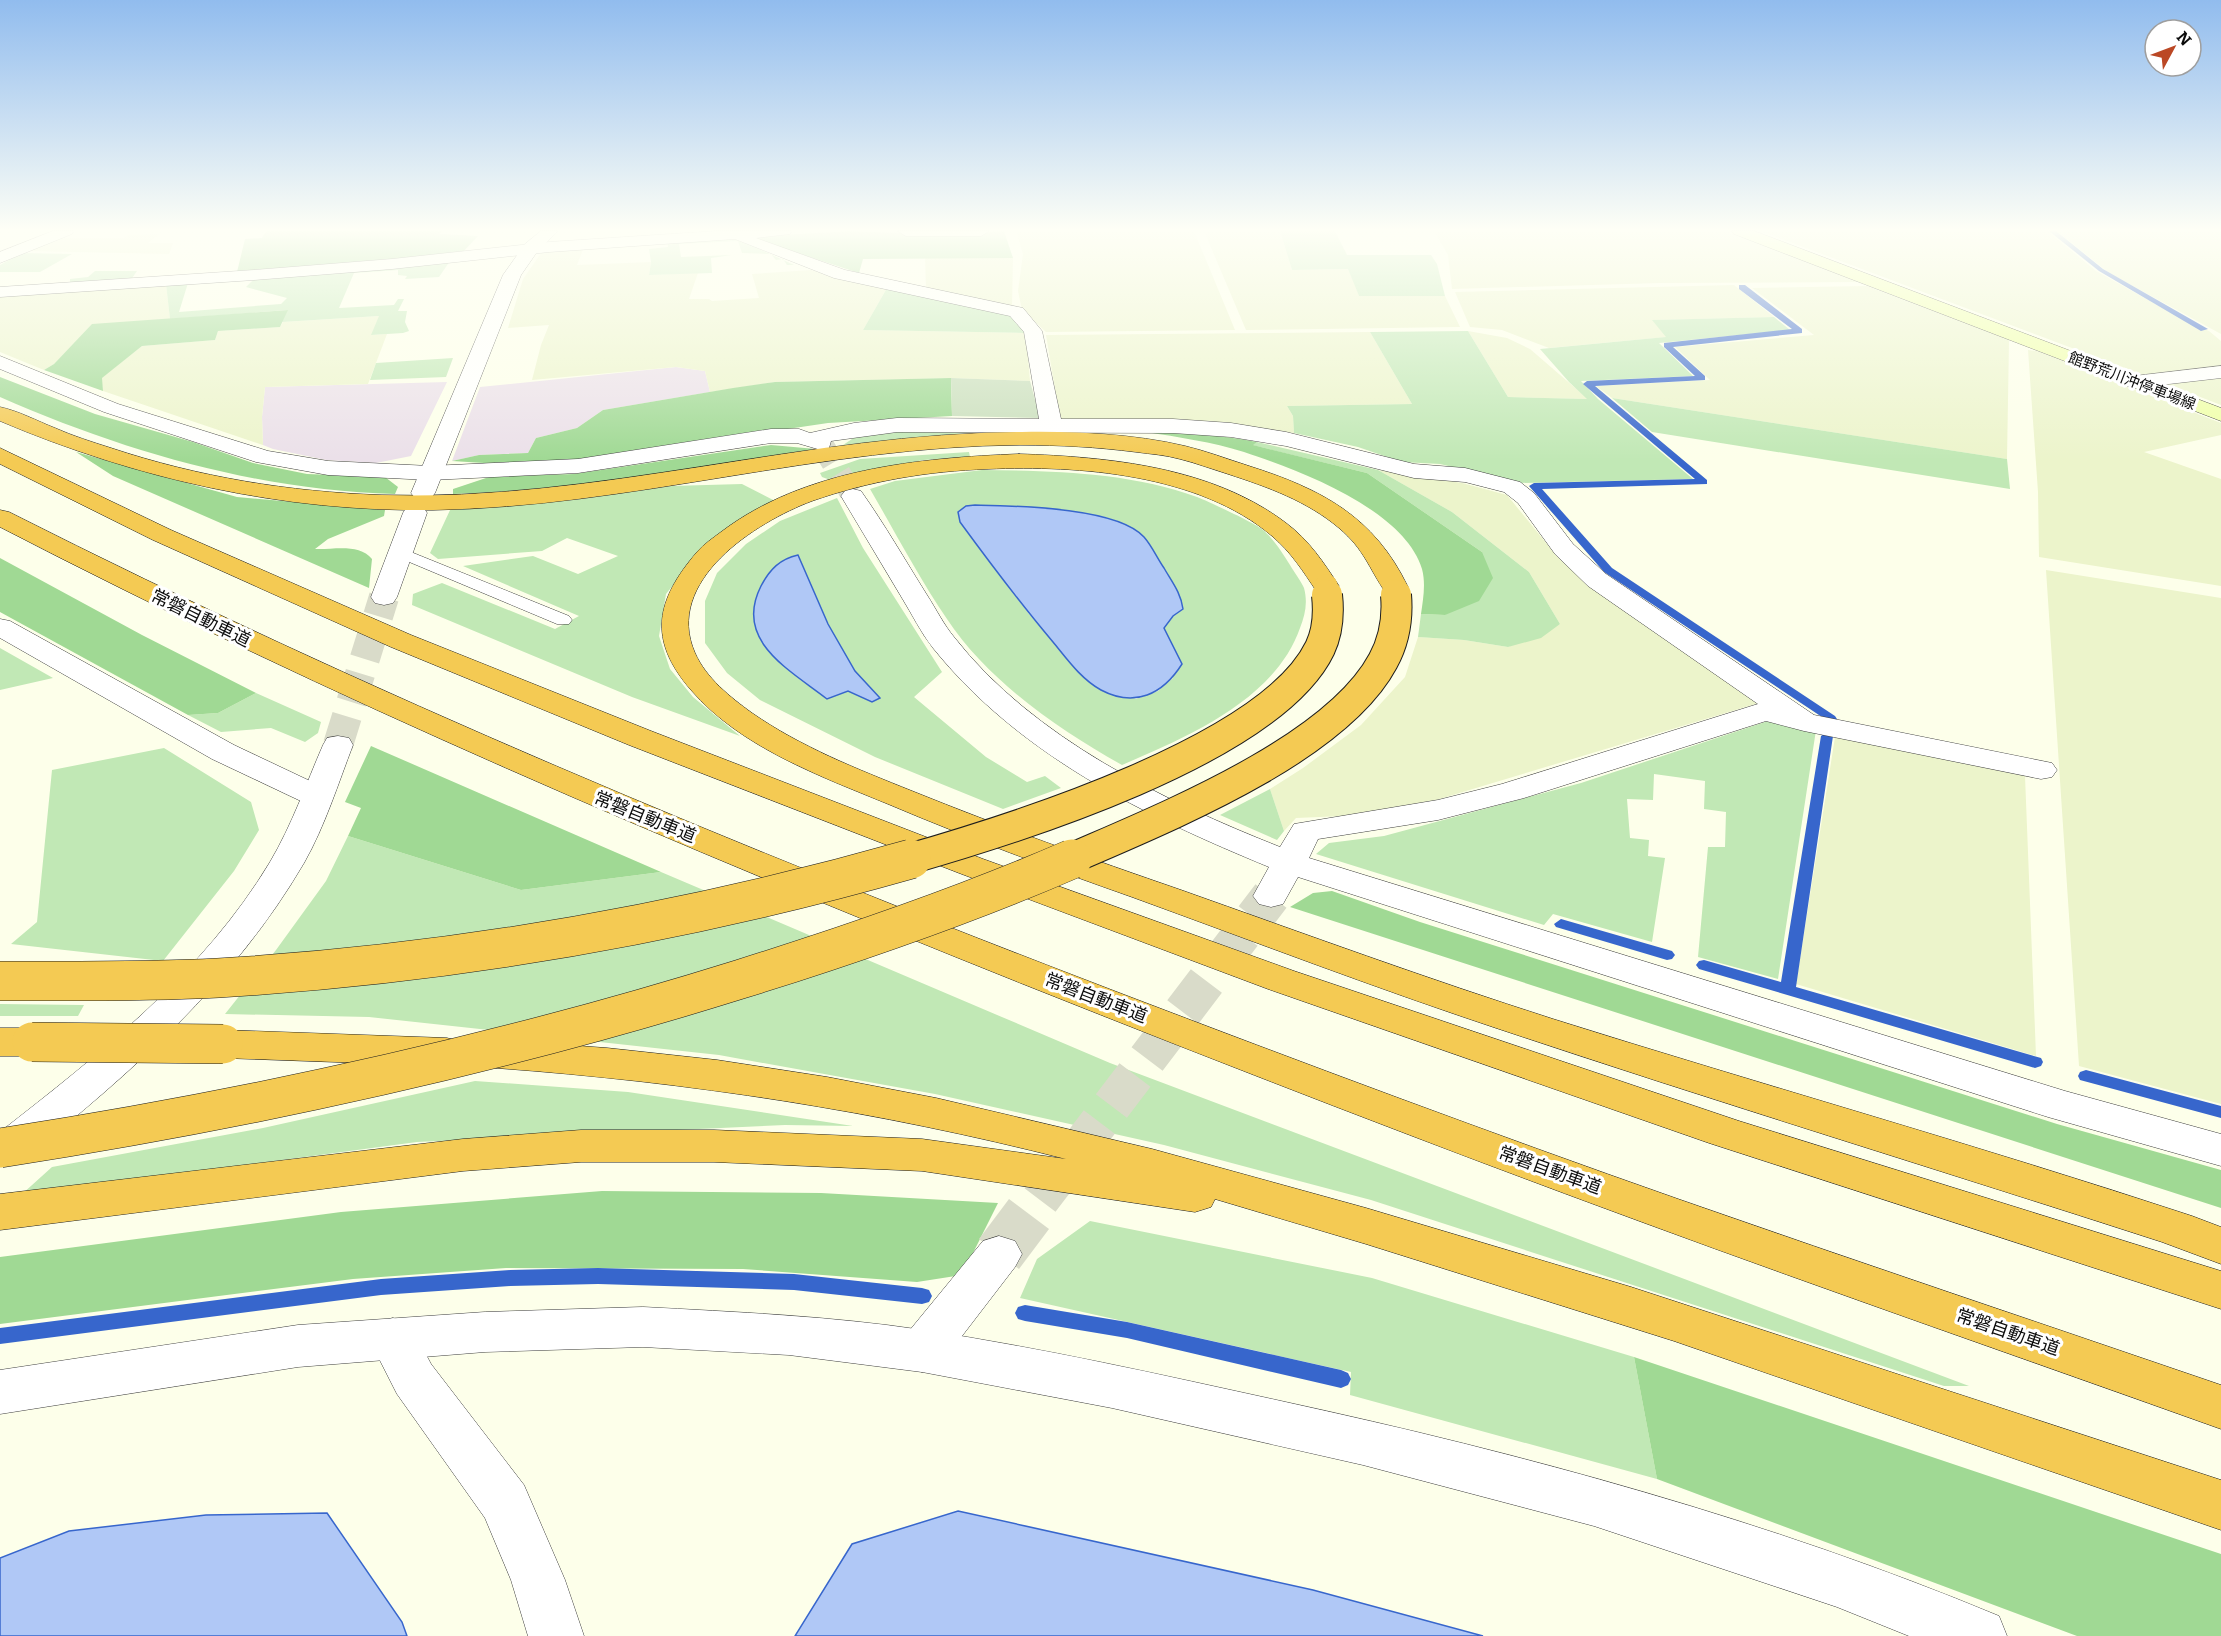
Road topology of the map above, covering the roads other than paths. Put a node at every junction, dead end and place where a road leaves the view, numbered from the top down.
1 (500, 307) edge
2 (994, 307) edge
3 (1939, 307) edge
4 (0, 362) edge
5 (2221, 372) edge
6 (2134, 382) junction
7 (0, 413) edge
8 (2221, 415) edge
9 (1051, 425) junction
10 (0, 455) edge
11 (423, 493) junction
12 (853, 496) tunnel mouth
13 (0, 517) edge
14 (400, 553) junction
15 (384, 597) tunnel mouth
16 (563, 620) dead end
17 (0, 627) edge
18 (1804, 722) junction
19 (338, 745) tunnel mouth
20 (2041, 770) dead end
21 (316, 796) junction
22 (1288, 863) junction
23 (1271, 896) tunnel mouth
24 (0, 981) edge
25 (16, 1042) edge
26 (135, 1126) junction
27 (0, 1137) edge
28 (0, 1148) edge
29 (2221, 1150) edge
30 (0, 1155) edge
31 (0, 1212) edge
32 (1365, 1226) junction
33 (2221, 1246) edge
34 (999, 1254) tunnel mouth
35 (2221, 1290) edge
36 (393, 1339) junction
37 (922, 1351) junction
38 (0, 1392) edge
39 (2221, 1407) edge
40 (2221, 1505) edge
41 (556, 1636) edge
42 (1979, 1636) edge

1 - 11 street
2 - 9 street
3 - 6 main road, 館野荒川沖停車場線
4 - 11 street
5 - 6 street
6 - 8 main road, 館野荒川沖停車場線
7 - 26 highway, bridge
9 - 11 street
9 - 18 street
10 - 35 highway
11 - 14 street
12 - 22 street
13 - 39 highway, 常磐自動車道
14 - 15 street
14 - 16 lane
17 - 21 street
18 - 20 street
18 - 22 street
19 - 21 street
21 - 30 street
22 - 23 street
22 - 29 street
24 - 33 highway, bridge
25 - 32 highway, bridge
26 - 27 highway, bridge
26 - 28 highway, bridge
31 - 32 highway
32 - 40 highway
34 - 37 street
36 - 37 street
36 - 38 street
36 - 41 street
37 - 42 street

